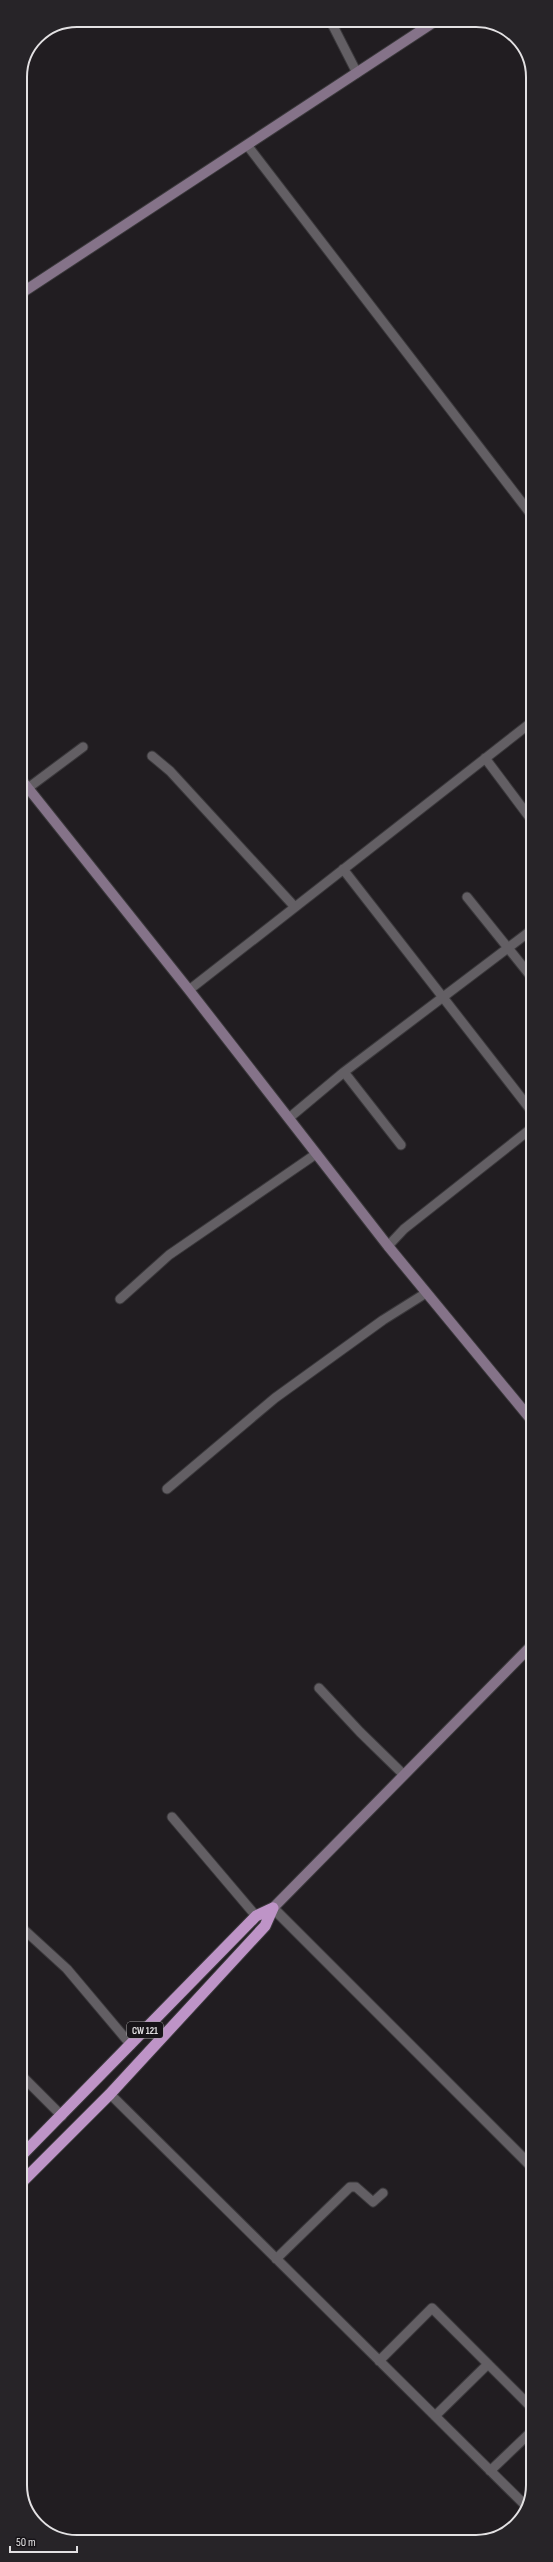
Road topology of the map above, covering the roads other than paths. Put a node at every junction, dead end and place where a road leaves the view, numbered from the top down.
1 (334, 27) edge
2 (426, 27) edge
3 (357, 73) junction
4 (247, 145) junction
5 (27, 289) edge
6 (526, 508) edge
7 (526, 726) edge
8 (83, 747) dead end
9 (152, 756) dead end
10 (485, 758) junction
11 (28, 788) joint
12 (526, 813) edge
13 (343, 869) junction
14 (467, 897) dead end
15 (294, 906) junction
16 (526, 933) edge
17 (508, 947) junction
18 (526, 970) edge
19 (189, 990) junction
20 (442, 997) junction
21 (344, 1072) junction
22 (526, 1104) edge
23 (289, 1118) junction
24 (526, 1133) edge
25 (401, 1145) dead end
26 (316, 1154) junction
27 (388, 1246) junction
28 (426, 1293) junction
29 (120, 1299) dead end
30 (526, 1414) edge
31 (167, 1489) dead end
32 (526, 1651) edge
33 (319, 1688) dead end
34 (403, 1774) junction
35 (172, 1818) dead end
36 (273, 1908) junction
37 (256, 1916) junction
38 (27, 1933) edge
39 (131, 2045) junction
40 (27, 2081) edge
41 (110, 2094) junction
42 (62, 2116) junction
43 (27, 2150) edge
44 (526, 2161) edge
45 (27, 2177) edge
46 (383, 2194) dead end
47 (276, 2258) junction
48 (379, 2361) junction
49 (488, 2364) junction
50 (526, 2402) edge
51 (434, 2416) junction
52 (526, 2437) edge
53 (490, 2471) junction
54 (522, 2503) edge

1 - 3 street
2 - 3 main road
3 - 4 main road
4 - 5 main road
4 - 6 street
7 - 10 street
8 - 11 street
9 - 15 street
10 - 12 street
10 - 13 street
11 - 19 main road
13 - 15 street
13 - 20 street
14 - 17 street
15 - 19 street
16 - 17 street
17 - 18 street
17 - 20 street
19 - 23 main road
20 - 21 street
20 - 22 street
21 - 23 street
21 - 25 street
23 - 26 main road
24 - 27 street
26 - 27 main road
26 - 29 street
27 - 28 main road
28 - 30 main road
28 - 31 street
32 - 34 main road, CW 121
33 - 34 street
34 - 36 main road, CW 121
35 - 37 street
36 - 37 highway, CW 121
36 - 41 highway
36 - 44 street
37 - 39 highway, CW 121
38 - 39 street
39 - 42 highway, CW 121
40 - 42 street
41 - 45 highway
41 - 47 street
42 - 43 highway, CW 121
46 - 47 street
47 - 48 street
48 - 49 street
48 - 51 street
49 - 50 street
49 - 51 street
51 - 53 street
52 - 53 street
53 - 54 street

